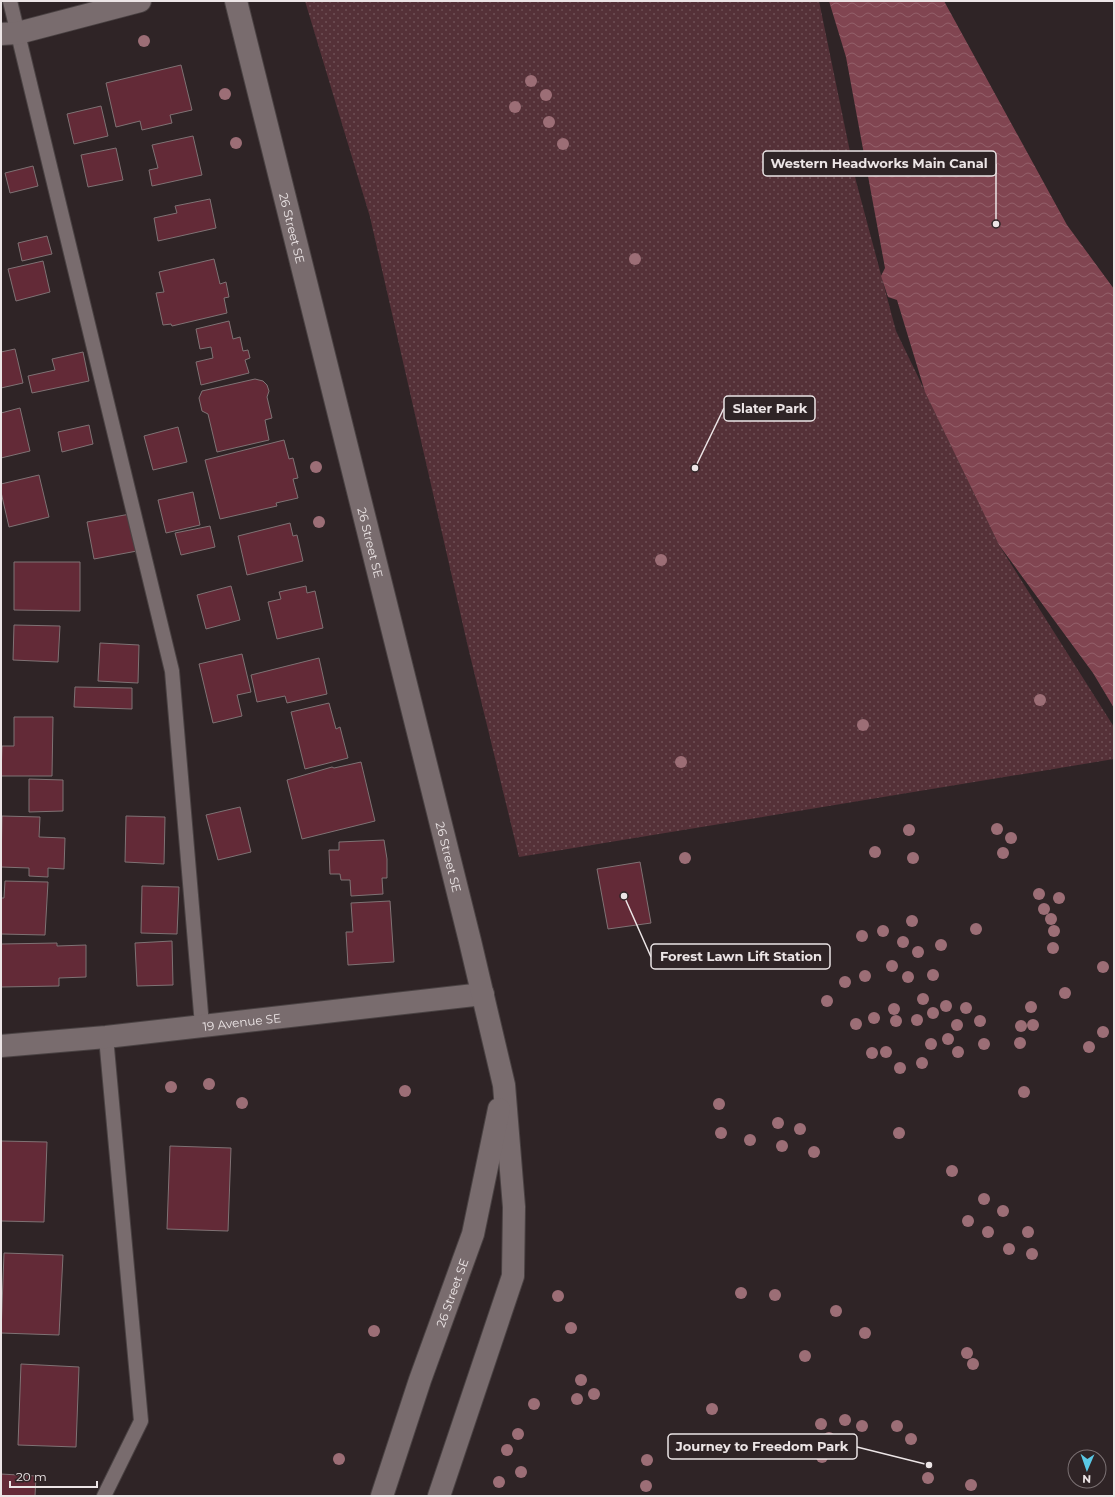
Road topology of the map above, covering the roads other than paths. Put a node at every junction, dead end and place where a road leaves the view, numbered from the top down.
1 (10, 1) edge
2 (140, 1) edge
3 (236, 1) edge
4 (9, 34) edge
5 (483, 994) junction
6 (202, 1025) junction
7 (106, 1037) junction
8 (1, 1046) edge
9 (504, 1085) junction
10 (104, 1496) edge
11 (382, 1496) edge
12 (439, 1496) edge

1 - 4 lane
2 - 4 street
3 - 5 street, 26 Street SE
4 - 6 lane
5 - 6 street, 19 Avenue SE
5 - 9 street, 26 Street SE
6 - 7 street, 19 Avenue SE
7 - 8 street, 19 Avenue SE
7 - 10 lane
9 - 11 street, 26 Street SE
9 - 12 street, 26 Street SE

